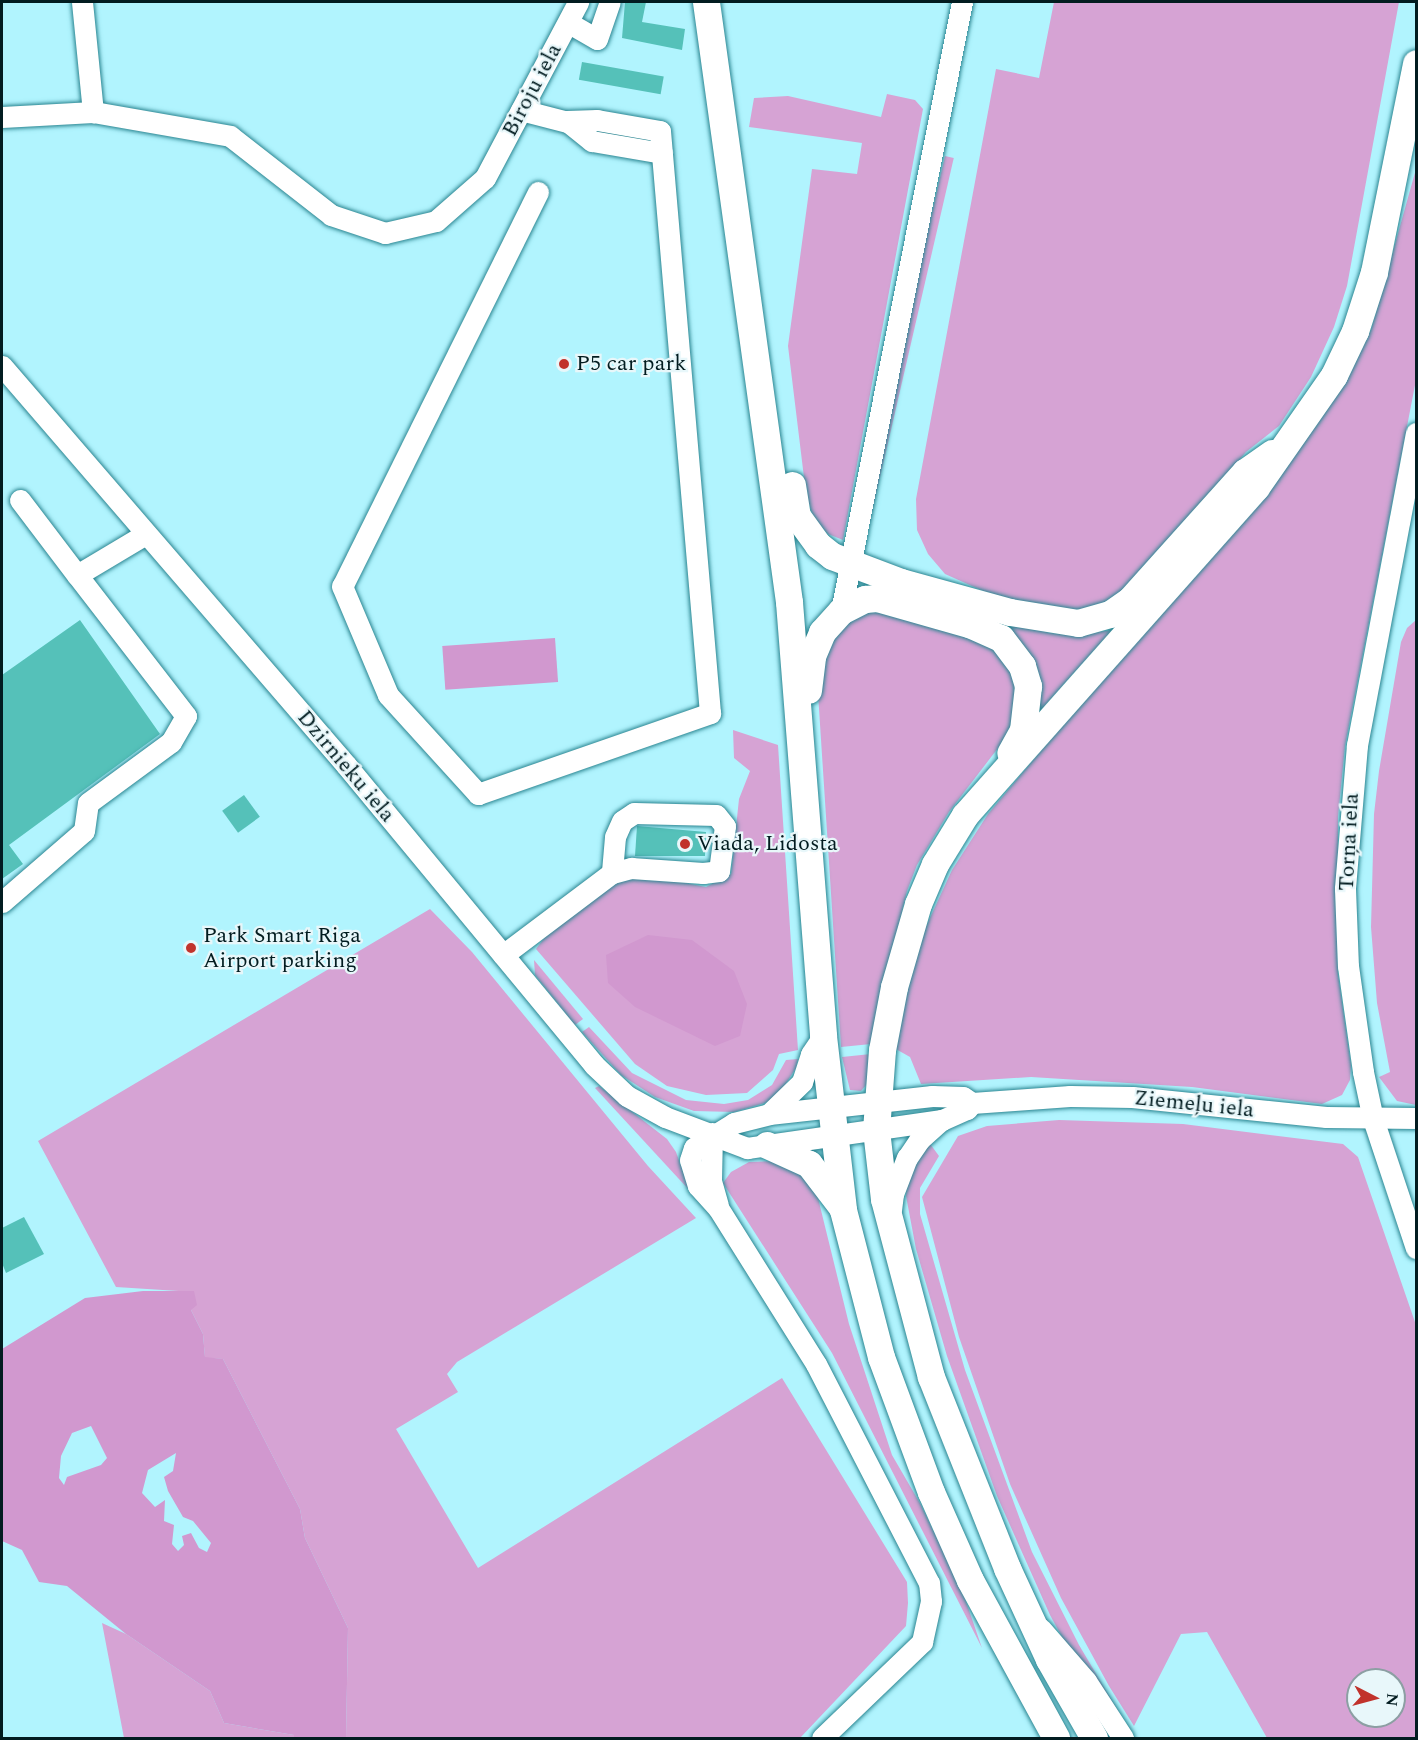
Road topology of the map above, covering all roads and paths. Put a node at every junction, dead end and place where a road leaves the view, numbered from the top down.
1 (81, 2) edge
2 (578, 2) edge
3 (610, 2) edge
4 (706, 2) edge
5 (724, 2) edge
6 (962, 2) edge
7 (569, 23) junction
8 (713, 46) junction
9 (1416, 63) edge
10 (1416, 84) edge
11 (521, 111) junction
12 (93, 112) junction
13 (1408, 112) junction
14 (2, 117) edge
15 (538, 192) dead end
16 (748, 290) junction
17 (2, 366) edge
18 (1416, 433) edge
19 (1287, 443) junction
20 (20, 500) dead end
21 (144, 535) junction
22 (852, 563) junction
23 (77, 575) junction
24 (878, 598) junction
25 (841, 611) junction
26 (800, 733) junction
27 (990, 788) junction
28 (612, 873) junction
29 (2, 902) edge
30 (503, 955) junction
31 (824, 1036) junction
32 (878, 1101) junction
33 (972, 1102) junction
34 (831, 1106) junction
35 (769, 1114) junction
36 (1373, 1119) junction
37 (1416, 1119) edge
38 (942, 1120) junction
39 (876, 1130) junction
40 (712, 1133) junction
41 (834, 1134) junction
42 (767, 1145) junction
43 (843, 1210) junction
44 (889, 1216) junction
45 (1416, 1248) edge
46 (1029, 1616) junction
47 (1024, 1683) junction
48 (822, 1738) edge
49 (1043, 1738) edge
50 (1056, 1738) edge
51 (1094, 1738) edge
52 (1123, 1738) edge

1 - 12 street
2 - 7 street, Biroju iela
3 - 7 street
4 - 8 main road
5 - 8 main road
6 - 22 street
7 - 11 street, Biroju iela
8 - 16 main road
9 - 13 main road
10 - 13 street
11 - 12 street, Biroju iela
11 - 15 street
12 - 14 street
13 - 19 main road
16 - 22 main road
16 - 26 main road
17 - 21 street, Dzirnieku iela
18 - 36 street, Torņa iela
19 - 22 main road
19 - 27 main road
20 - 23 street
21 - 23 street
21 - 30 street, Dzirnieku iela
22 - 24 street
22 - 25 street
23 - 29 street
24 - 25 main road
24 - 27 main road
25 - 26 main road
26 - 31 main road
27 - 32 main road
28 - 28 street
28 - 30 street
30 - 40 street, Dzirnieku iela
31 - 34 main road
31 - 35 street
32 - 33 street, Ziemeļu iela
32 - 34 street, Ziemeļu iela
32 - 39 main road
33 - 36 street, Ziemeļu iela
33 - 38 street, Ziemeļu iela
34 - 35 street
34 - 41 main road
35 - 40 street
36 - 37 street, Ziemeļu iela
36 - 45 street, Torņa iela
38 - 39 street, Ziemeļu iela
38 - 44 street
39 - 41 street, Dzirnieku iela
39 - 44 main road
40 - 42 street, Dzirnieku iela
40 - 48 street
41 - 42 street, Dzirnieku iela
41 - 43 main road
42 - 43 main road
43 - 47 main road
44 - 46 main road
46 - 51 main road
46 - 52 street
47 - 49 street
47 - 50 main road

